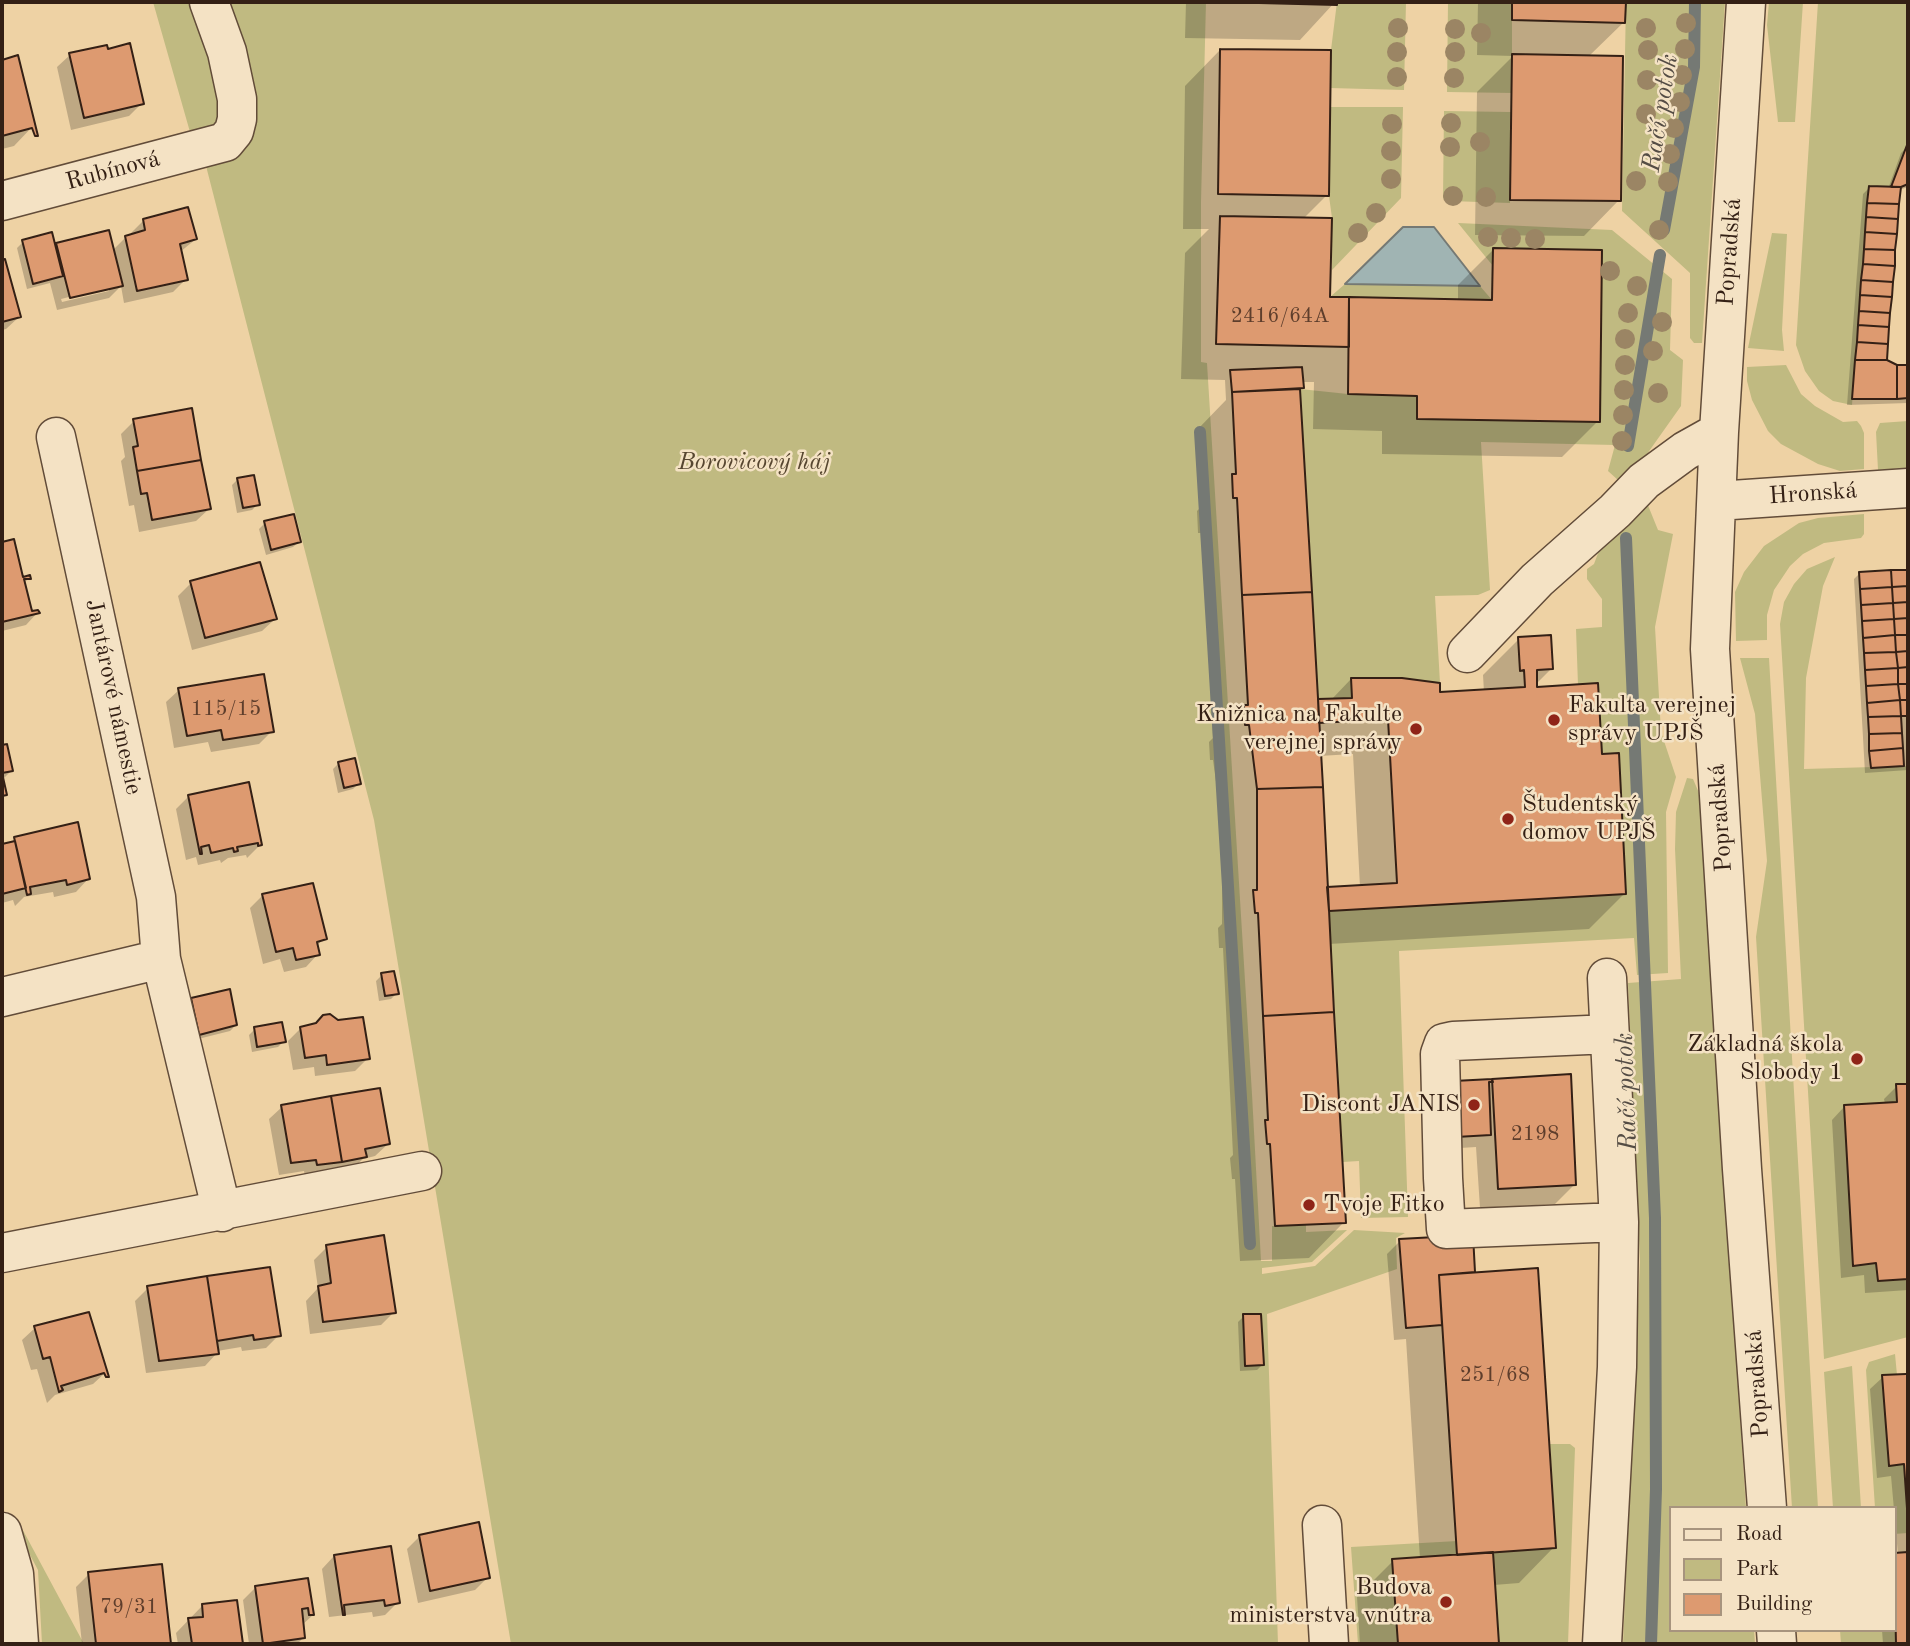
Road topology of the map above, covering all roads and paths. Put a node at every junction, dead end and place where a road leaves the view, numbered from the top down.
1 (209, 2) edge
2 (1746, 2) edge
3 (2, 201) edge
4 (1718, 432) junction
5 (56, 437) dead end
6 (1908, 488) edge
7 (1717, 501) junction
8 (1467, 653) dead end
9 (161, 959) junction
10 (1607, 978) dead end
11 (2, 996) edge
12 (1610, 1034) junction
13 (422, 1171) dead end
14 (222, 1212) junction
15 (1619, 1222) junction
16 (2, 1253) edge
17 (1767, 1506) edge
18 (1322, 1525) dead end
19 (2, 1532) edge
20 (19, 1644) edge
21 (1329, 1644) edge
22 (1602, 1644) edge

1 - 3 street, Rubínová
2 - 4 street, Popradská
4 - 7 street, Popradská
4 - 8 street
5 - 9 street, Jantárové námestie
6 - 7 street, Hronská
7 - 17 street, Popradská
9 - 11 street
9 - 14 street, Jantárové námestie
10 - 12 street
12 - 15 street
12 - 15 street
13 - 14 street
14 - 16 street
15 - 22 street
18 - 21 street
19 - 20 street

